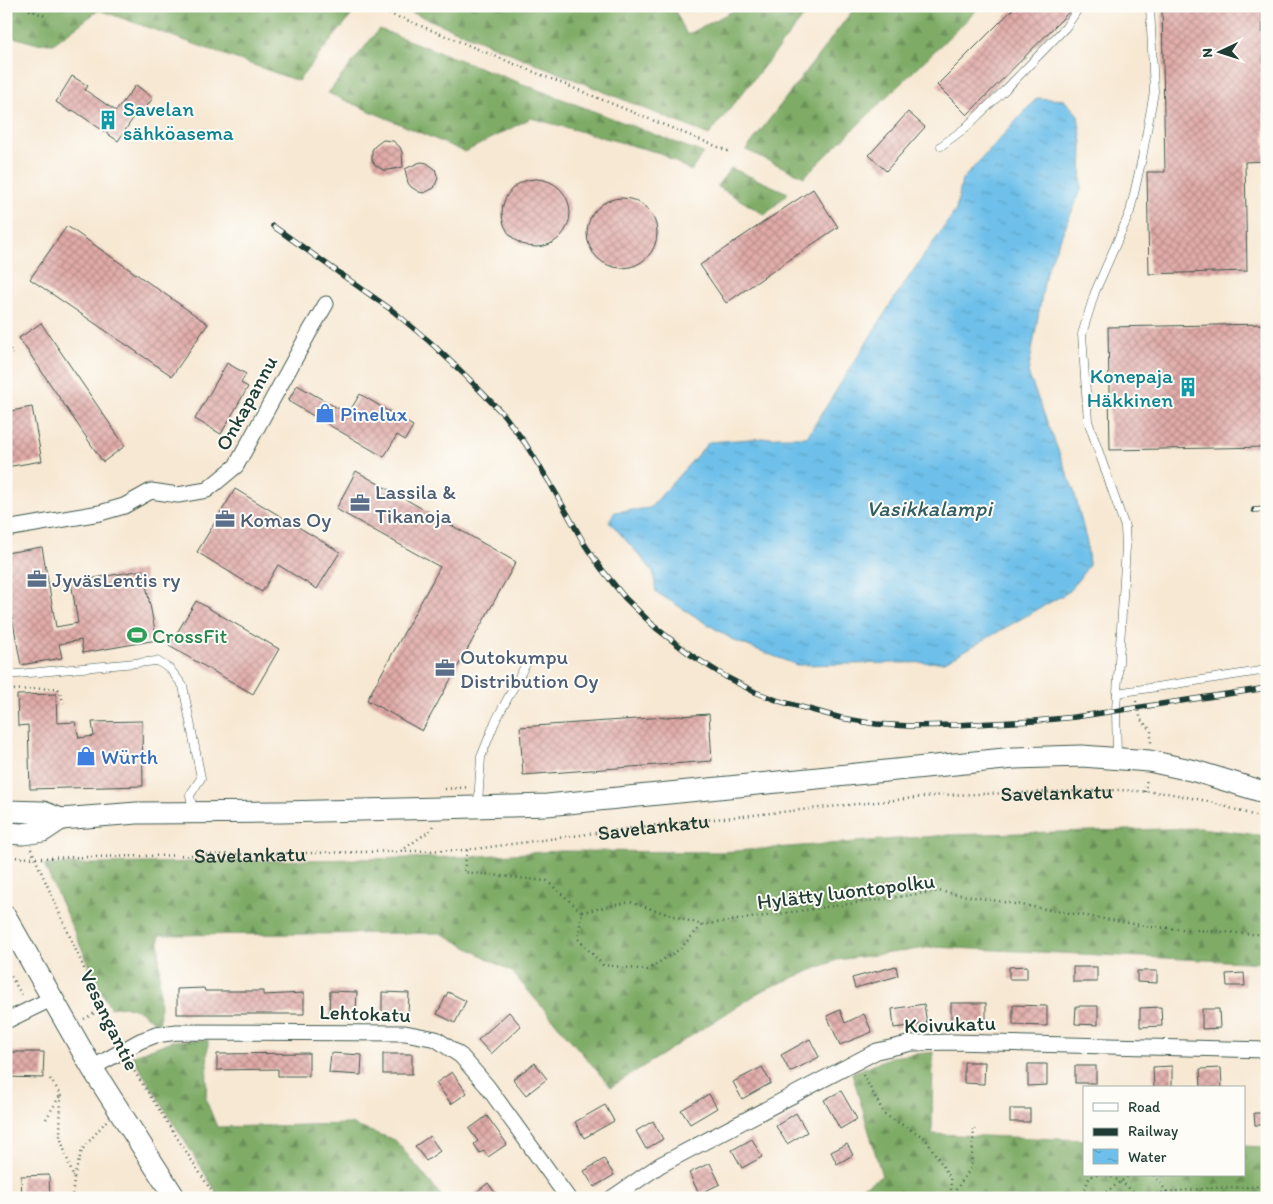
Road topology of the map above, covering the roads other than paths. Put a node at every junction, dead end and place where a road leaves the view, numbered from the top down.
1 (1080, 6) edge
2 (1150, 6) edge
3 (941, 146) dead end
4 (326, 304) dead end
5 (6, 529) edge
6 (527, 662) dead end
7 (1267, 670) edge
8 (7, 675) edge
9 (1117, 693) junction
10 (1117, 759) junction
11 (1267, 794) edge
12 (478, 807) junction
13 (6, 811) edge
14 (194, 813) junction
15 (61, 819) junction
16 (6, 833) edge
17 (6, 917) edge
18 (53, 998) junction
19 (6, 1021) edge
20 (1267, 1050) edge
21 (92, 1068) junction
22 (175, 1198) edge
23 (568, 1198) edge
24 (612, 1198) edge

1 - 3 lane
2 - 9 lane
4 - 5 street, Onkapannu
6 - 12 lane
7 - 9 lane
8 - 14 lane
9 - 10 lane
10 - 11 main road, Savelankatu
10 - 12 main road, Savelankatu
12 - 14 main road, Savelankatu
13 - 15 main road, Savelankatu
14 - 15 main road, Savelankatu
15 - 16 main road, Savelankatu
17 - 18 main road, Vesangantie
18 - 19 street
18 - 21 main road, Vesangantie
20 - 24 street, Koivukatu
21 - 22 main road, Vesangantie
21 - 23 street, Lehtokatu

